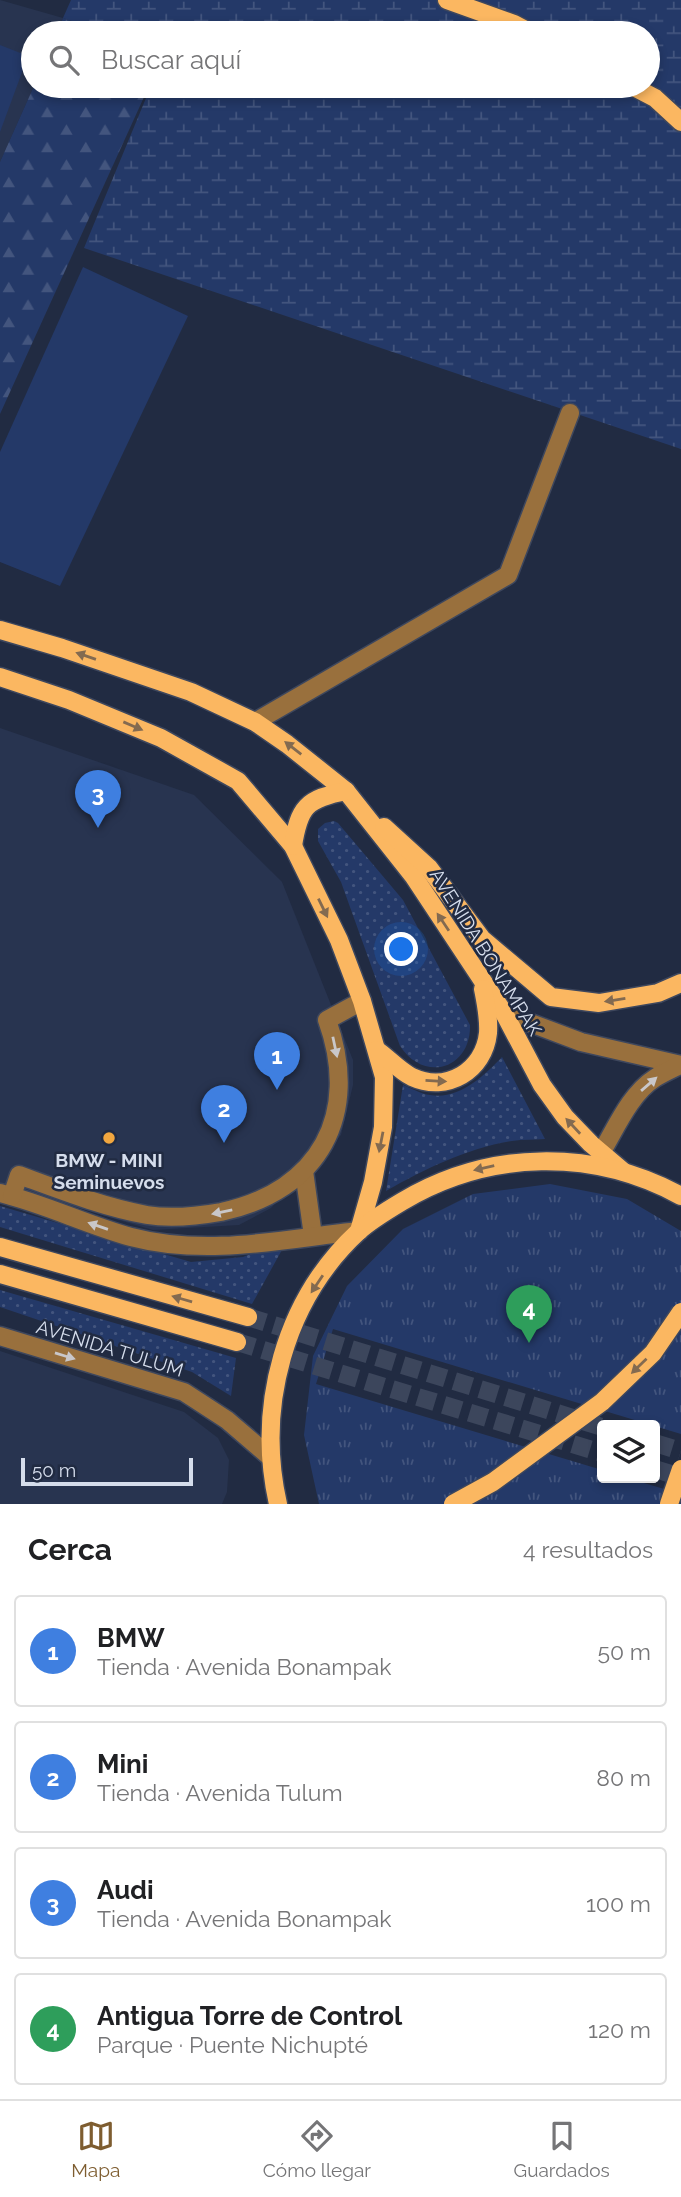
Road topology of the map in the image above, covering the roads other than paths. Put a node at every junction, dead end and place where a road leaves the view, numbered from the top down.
1 (447, 0) edge
2 (506, 21) edge
3 (656, 98) edge
4 (681, 122) edge
5 (570, 413) dead end
6 (0, 630) edge
7 (0, 677) edge
8 (255, 722) junction
9 (346, 791) junction
10 (293, 846) junction
11 (481, 979) junction
12 (681, 984) edge
13 (362, 1001) junction
14 (504, 1013) junction
15 (377, 1050) junction
16 (680, 1065) edge
17 (601, 1153) junction
18 (304, 1171) junction
19 (624, 1172) junction
20 (6, 1194) edge
21 (681, 1196) edge
22 (139, 1213) junction
23 (359, 1231) junction
24 (313, 1236) junction
25 (132, 1237) junction
26 (0, 1247) edge
27 (0, 1274) edge
28 (681, 1312) edge
29 (248, 1317) tunnel mouth
30 (0, 1336) edge
31 (237, 1342) tunnel mouth
32 (270, 1457) junction
33 (681, 1469) edge
34 (278, 1504) edge
35 (453, 1504) edge
36 (669, 1504) edge

1 - 2 main road
3 - 4 main road
5 - 8 street
8 -> 6 main road, AVENIDA BONAMPAK
7 -> 10 main road
9 -> 8 main road, AVENIDA BONAMPAK
9 - 10 main road
11 -> 9 main road, AVENIDA BONAMPAK
12 -> 9 main road
10 -> 13 main road
11 - 14 main road, AVENIDA BONAMPAK
15 -> 11 main road
13 - 15 main road
13 -> 18 street
14 - 16 street
17 -> 14 main road, AVENIDA BONAMPAK
15 -> 23 main road
17 -> 16 street
17 - 19 main road, AVENIDA BONAMPAK
18 -> 22 street
18 - 24 street
19 - 21 main road
19 -> 23 main road
20 - 22 street
25 -> 20 street
22 - 25 street
23 - 24 street
23 -> 32 main road
24 - 25 street
29 -> 26 main road
27 - 31 main road, AVENIDA TULUM
28 -> 35 main road, bridge
30 -> 32 street, AVENIDA TULUM
32 - 34 main road
33 - 36 main road, bridge

